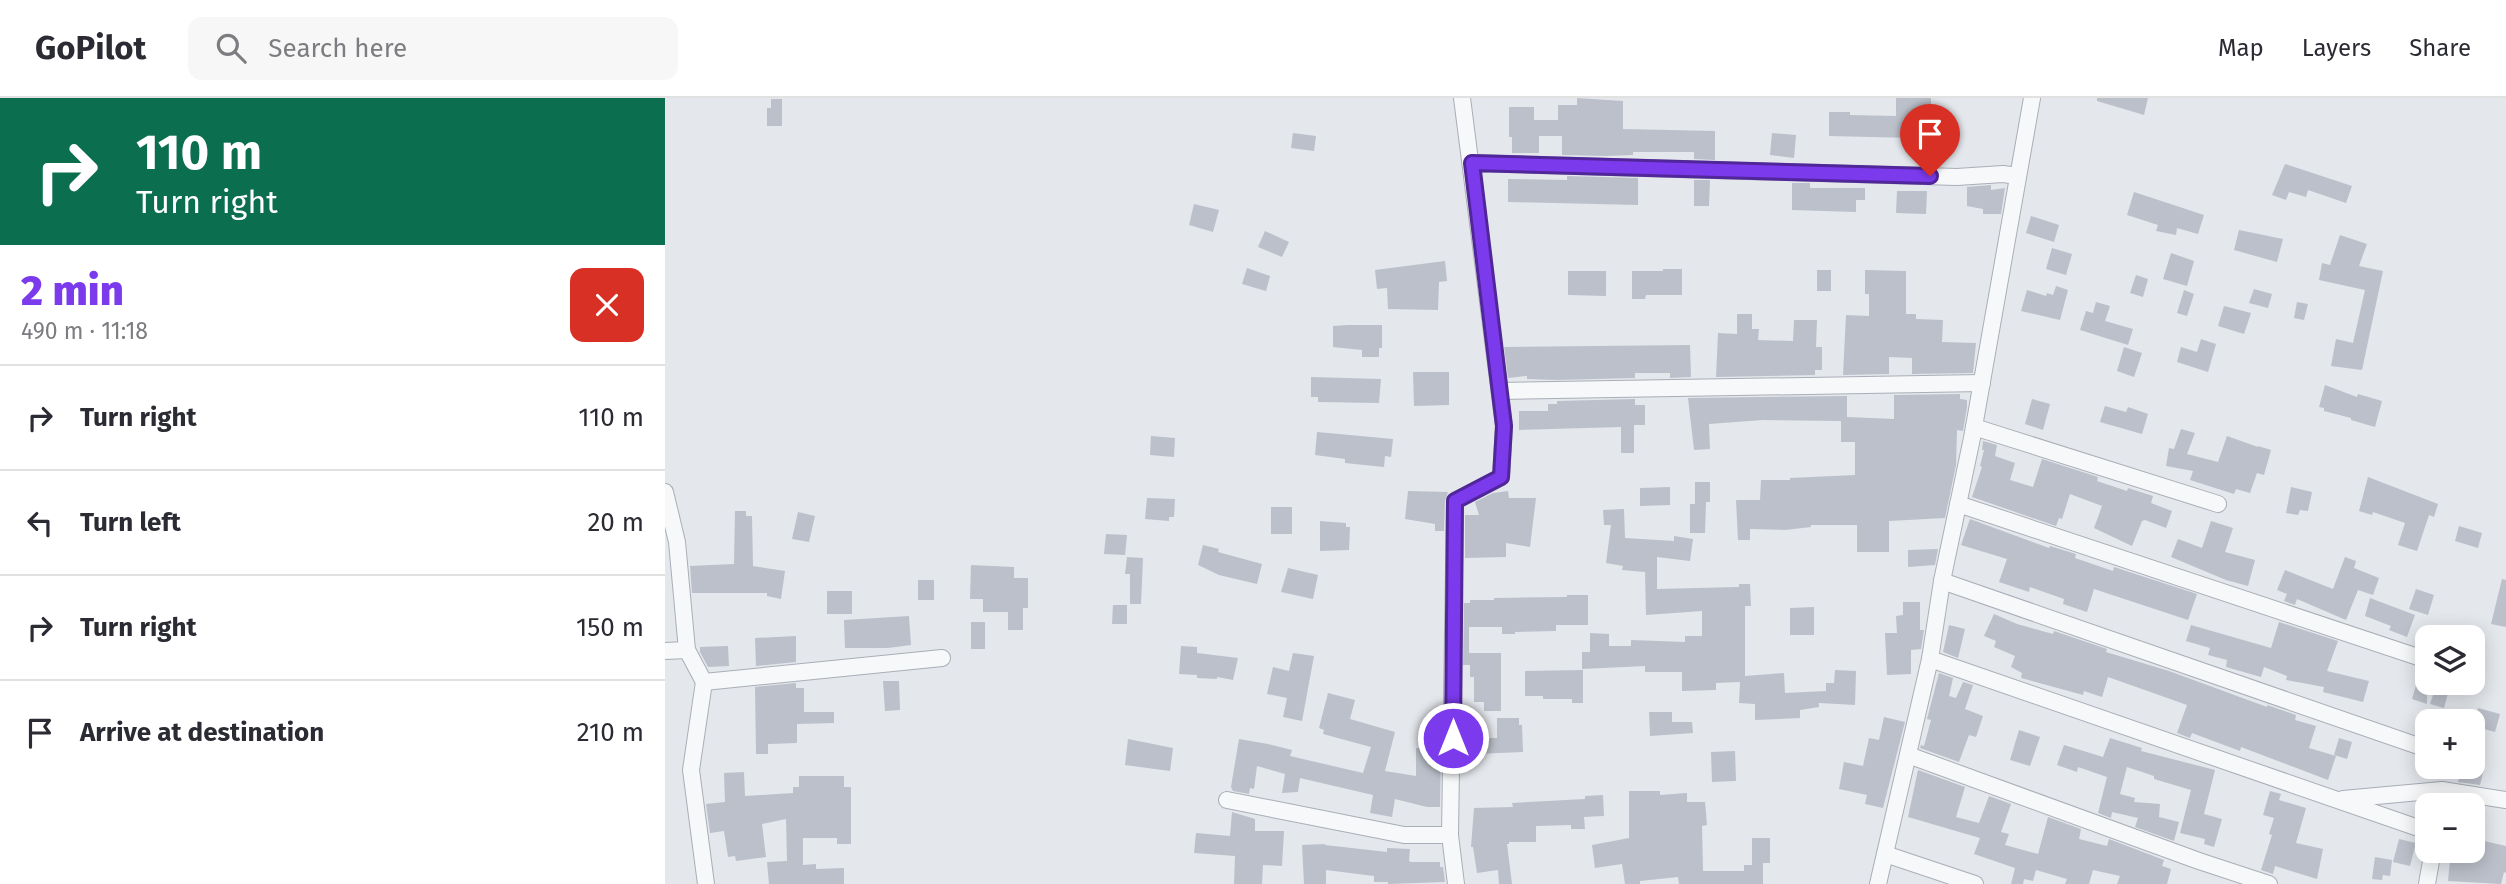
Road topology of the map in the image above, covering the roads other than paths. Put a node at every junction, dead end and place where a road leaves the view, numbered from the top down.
1 (1462, 98) edge
2 (2032, 98) edge
3 (1472, 163) junction
4 (2018, 176) junction
5 (1982, 383) junction
6 (1500, 391) junction
7 (1974, 427) junction
8 (665, 492) edge
9 (1958, 504) junction
10 (2218, 504) dead end
11 (1942, 580) junction
12 (687, 650) junction
13 (665, 651) edge
14 (2415, 656) edge
15 (942, 658) dead end
16 (1930, 659) junction
17 (704, 682) junction
18 (2415, 745) edge
19 (1908, 755) junction
20 (2415, 798) edge
21 (2485, 799) edge
22 (1227, 800) dead end
23 (2337, 800) junction
24 (2506, 800) edge
25 (2415, 827) edge
26 (1450, 835) junction
27 (1885, 853) junction
28 (2431, 863) edge
29 (706, 884) edge
30 (1456, 884) edge
31 (1878, 884) edge
32 (1975, 884) edge
33 (2269, 884) edge
34 (2428, 884) edge

1 - 3 street
2 - 4 street
3 - 4 street
3 - 6 street
4 - 5 street
5 - 6 street
5 - 7 street
6 - 26 street
7 - 9 street
7 - 10 street
8 - 12 street
9 - 11 street
9 - 14 street
11 - 16 street
11 - 18 street
12 - 13 street
12 - 17 street
15 - 17 street
16 - 19 street
16 - 23 street
17 - 29 street
19 - 27 street
19 - 33 street
20 - 23 street
21 - 24 street
22 - 26 street
23 - 25 street
26 - 30 street
27 - 31 street
27 - 32 street
28 - 34 street

